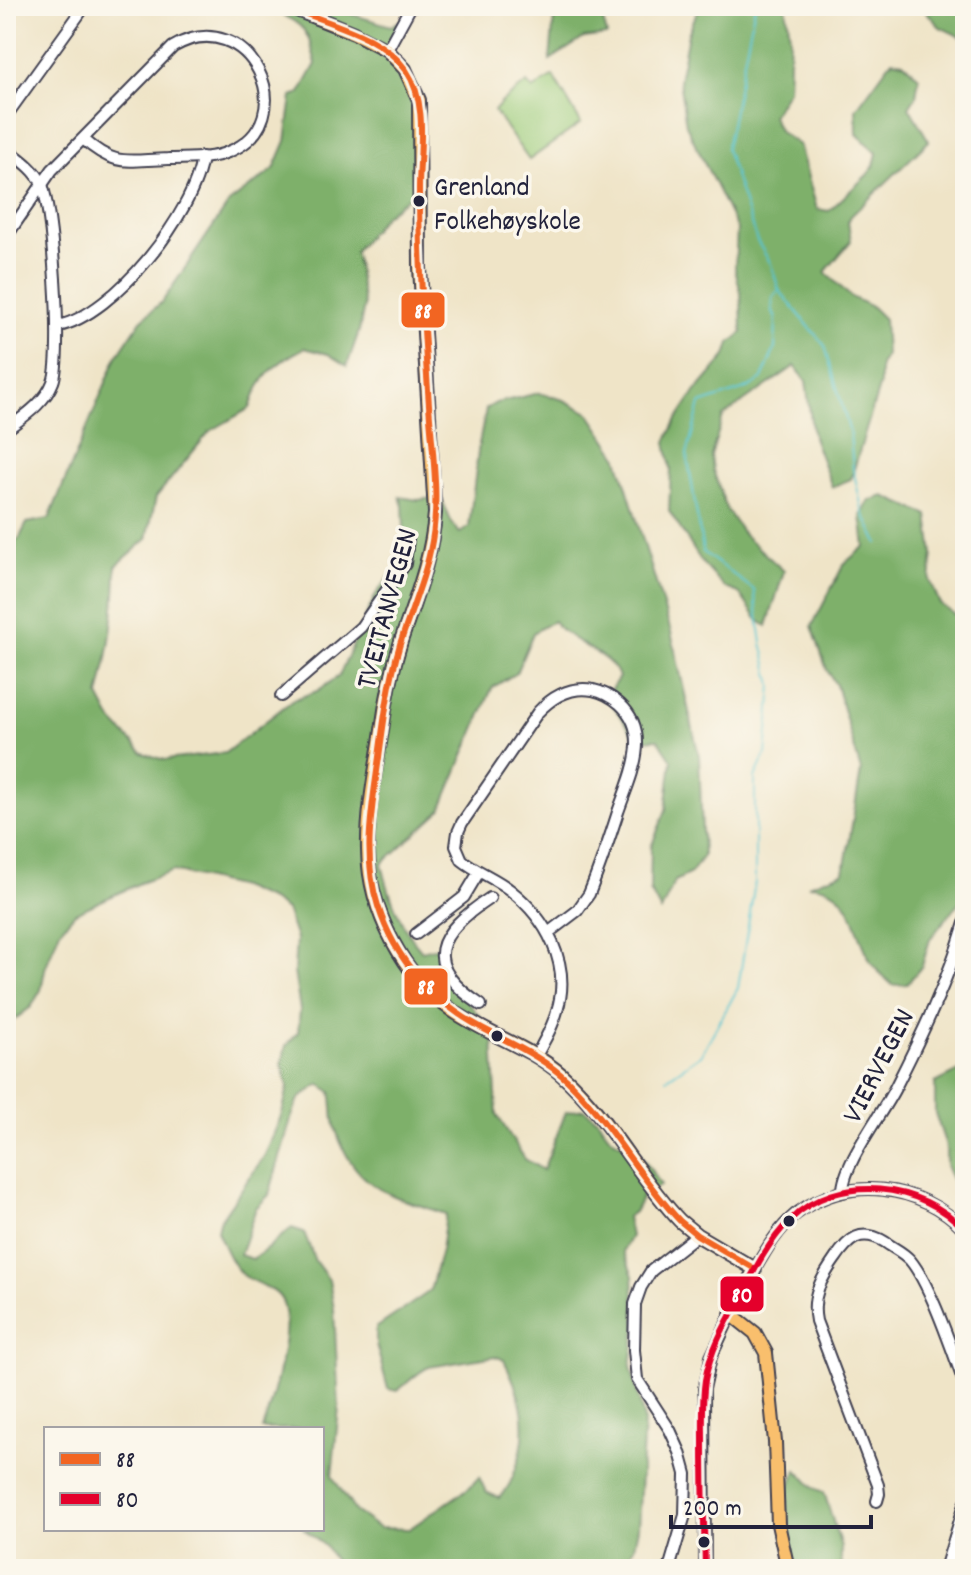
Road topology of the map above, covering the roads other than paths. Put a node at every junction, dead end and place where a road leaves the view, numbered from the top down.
1 (85, 6) edge
2 (287, 6) edge
3 (411, 6) edge
4 (387, 50) junction
5 (6, 116) edge
6 (83, 139) junction
7 (6, 148) edge
8 (202, 157) junction
9 (41, 184) junction
10 (6, 237) edge
11 (58, 326) junction
12 (6, 430) edge
13 (408, 539) dead end
14 (281, 696) dead end
15 (479, 872) junction
16 (470, 887) junction
17 (490, 898) dead end
18 (464, 916) junction
19 (965, 923) edge
20 (548, 933) junction
21 (416, 934) dead end
22 (959, 958) edge
23 (481, 1005) dead end
24 (536, 1056) junction
25 (843, 1192) junction
26 (965, 1230) edge
27 (697, 1235) junction
28 (755, 1269) junction
29 (731, 1314) junction
30 (965, 1385) edge
31 (877, 1501) dead end
32 (965, 1504) edge
33 (669, 1569) edge
34 (705, 1569) edge
35 (788, 1569) edge
36 (945, 1569) edge

1 - 5 street
2 - 4 main road, TVEITANVEGEN
3 - 4 street
4 - 24 main road, TVEITANVEGEN
6 - 8 street
6 - 8 street
6 - 9 street
7 - 9 street
8 - 11 street
9 - 10 street
9 - 11 street
11 - 12 street
13 - 14 street
15 - 16 street
15 - 20 street
15 - 20 street
16 - 18 street
16 - 21 street
17 - 18 street
18 - 23 street
19 - 22 street, VIERVEGEN
20 - 24 street
22 - 25 street, VIERVEGEN
24 - 27 main road, TVEITANVEGEN
25 - 26 street
25 - 28 street
27 - 28 main road, TVEITANVEGEN
27 - 33 street
28 - 29 main road
29 - 34 street
29 - 35 main road
30 - 31 street
32 - 36 street

